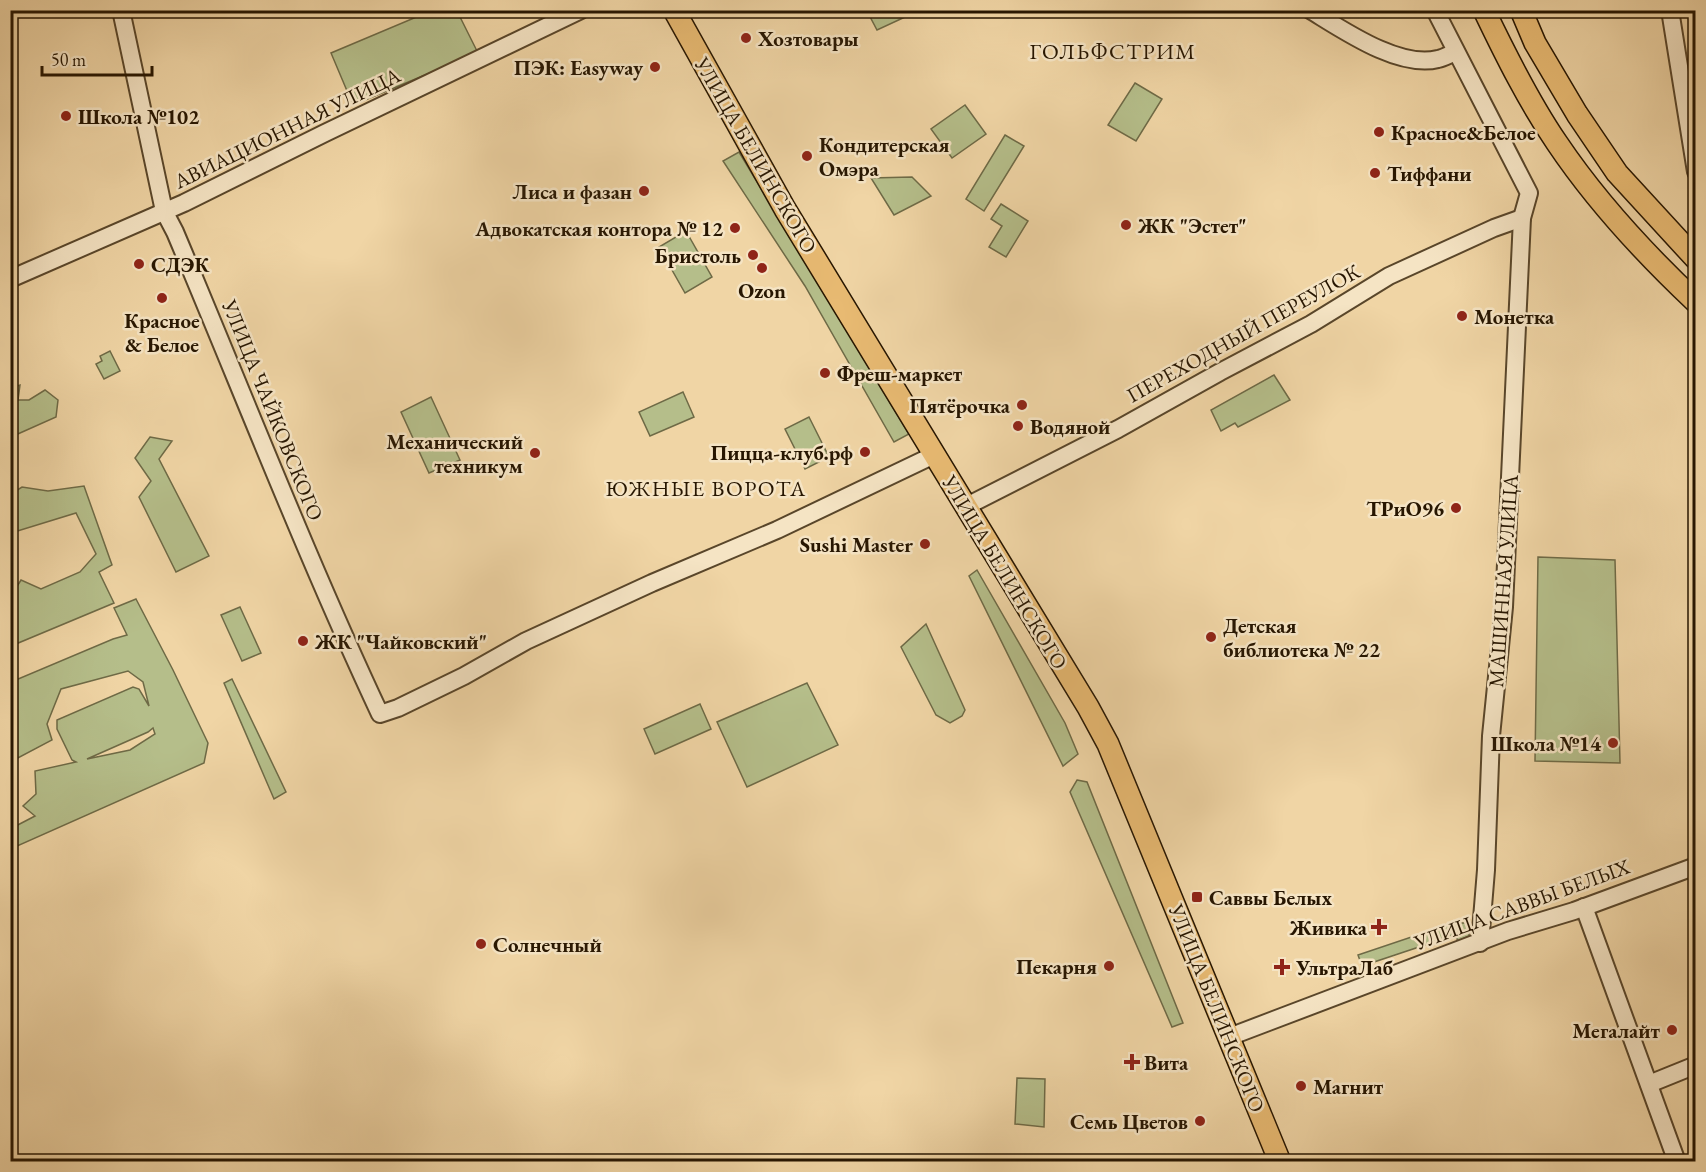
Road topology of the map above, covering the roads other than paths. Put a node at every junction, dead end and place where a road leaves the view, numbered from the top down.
1 (121, 10) edge
2 (581, 10) edge
3 (674, 10) edge
4 (1310, 10) edge
5 (1435, 10) edge
6 (1484, 10) edge
7 (1521, 10) edge
8 (1670, 10) edge
9 (1456, 52) junction
10 (1695, 172) edge
11 (164, 212) junction
12 (1522, 218) junction
13 (1695, 259) edge
14 (10, 279) edge
15 (1695, 302) edge
16 (934, 455) junction
17 (965, 507) junction
18 (1695, 866) edge
19 (1584, 907) junction
20 (1480, 943) junction
21 (1229, 1037) junction
22 (1695, 1065) edge
23 (1649, 1084) junction
24 (1280, 1161) edge
25 (1677, 1161) edge

1 - 11 street, УЛИЦА ЧАЙКОВСКОГО
2 - 11 street, АВИАЦИОННАЯ УЛИЦА
3 - 16 main road, УЛИЦА БЕЛИНСКОГО
4 - 9 street
5 - 9 street
6 - 15 main road
7 - 13 main road
8 - 10 street
9 - 12 street
11 - 14 street, АВИАЦИОННАЯ УЛИЦА
11 - 16 street, УЛИЦА ЧАЙКОВСКОГО
12 - 17 street, ПЕРЕХОДНЫЙ ПЕРЕУЛОК
12 - 20 street, МАШИННАЯ УЛИЦА
16 - 17 main road, УЛИЦА БЕЛИНСКОГО
17 - 21 main road, УЛИЦА БЕЛИНСКОГО
18 - 19 street, УЛИЦА САВВЫ БЕЛЫХ
19 - 20 street, УЛИЦА САВВЫ БЕЛЫХ
19 - 23 street
20 - 21 street, УЛИЦА САВВЫ БЕЛЫХ
21 - 24 main road, УЛИЦА БЕЛИНСКОГО
22 - 23 street
23 - 25 street

